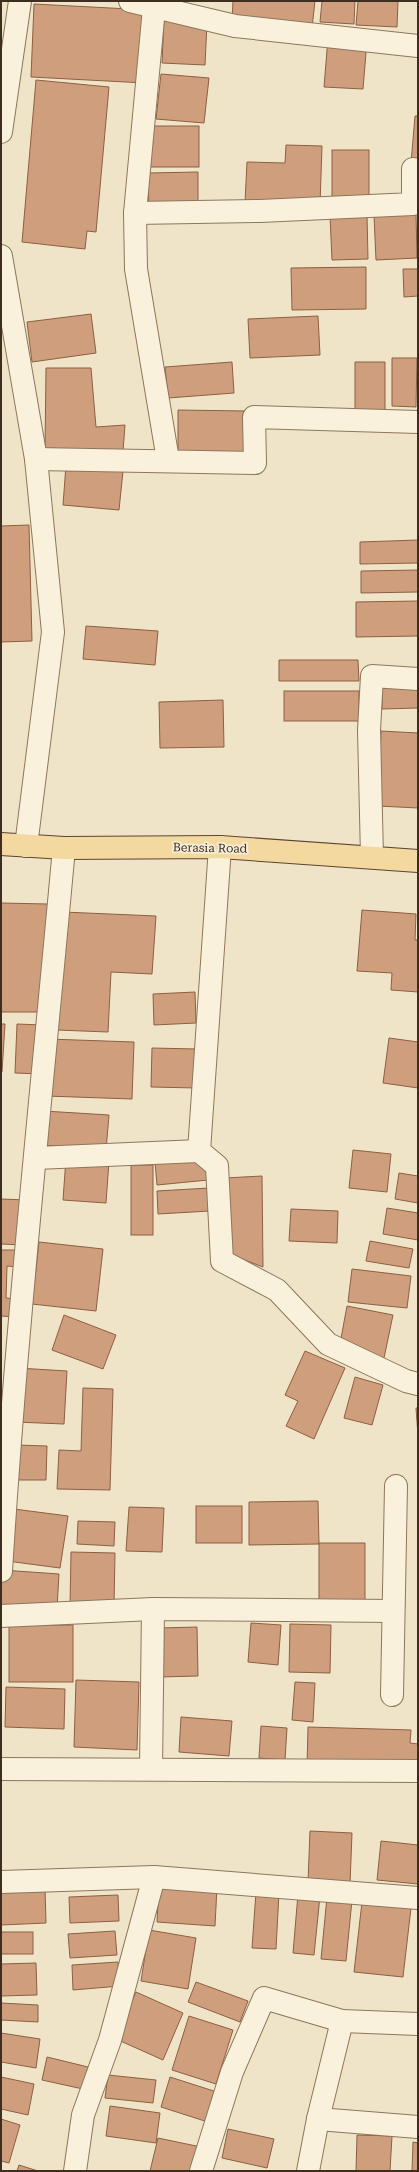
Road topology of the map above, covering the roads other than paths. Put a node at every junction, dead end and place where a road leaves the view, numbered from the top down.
1 (20, 1) edge
2 (130, 1) edge
3 (154, 8) junction
4 (418, 46) edge
5 (1, 132) edge
6 (418, 170) edge
7 (136, 213) junction
8 (1, 256) edge
9 (418, 422) edge
10 (36, 459) junction
11 (168, 460) junction
12 (418, 679) edge
13 (1, 844) edge
14 (26, 846) junction
15 (220, 847) junction
16 (64, 848) junction
17 (372, 857) junction
18 (418, 861) edge
19 (199, 1151) junction
20 (36, 1158) junction
21 (418, 1384) edge
22 (5, 1447) edge
23 (396, 1486) dead end
24 (1, 1571) edge
25 (152, 1609) junction
26 (393, 1611) junction
27 (1, 1616) edge
28 (392, 1695) dead end
29 (151, 1768) junction
30 (1, 1769) edge
31 (418, 1771) edge
32 (154, 1877) junction
33 (1, 1882) edge
34 (418, 1898) edge
35 (342, 2021) junction
36 (418, 2024) edge
37 (318, 2119) junction
38 (418, 2128) edge
39 (75, 2171) edge
40 (201, 2171) edge
41 (308, 2171) edge

1 - 5 street
2 - 3 street
3 - 4 street
3 - 7 street
6 - 7 street
7 - 11 street
8 - 10 street
9 - 11 street
10 - 11 street
10 - 14 street
12 - 17 street
13 - 14 main road, Berasia Road
14 - 16 main road, Berasia Road
15 - 16 main road, Berasia Road
15 - 17 main road, Berasia Road
15 - 19 street
16 - 20 street
17 - 18 main road, Berasia Road
19 - 20 street
19 - 21 street
20 - 22 street
22 - 24 street
23 - 26 street
25 - 26 street
25 - 27 street
25 - 29 street
26 - 28 street
29 - 30 street
29 - 31 street
32 - 33 street
32 - 34 street
32 - 39 street
35 - 36 street
35 - 37 street
35 - 40 street
37 - 38 street
37 - 41 street

